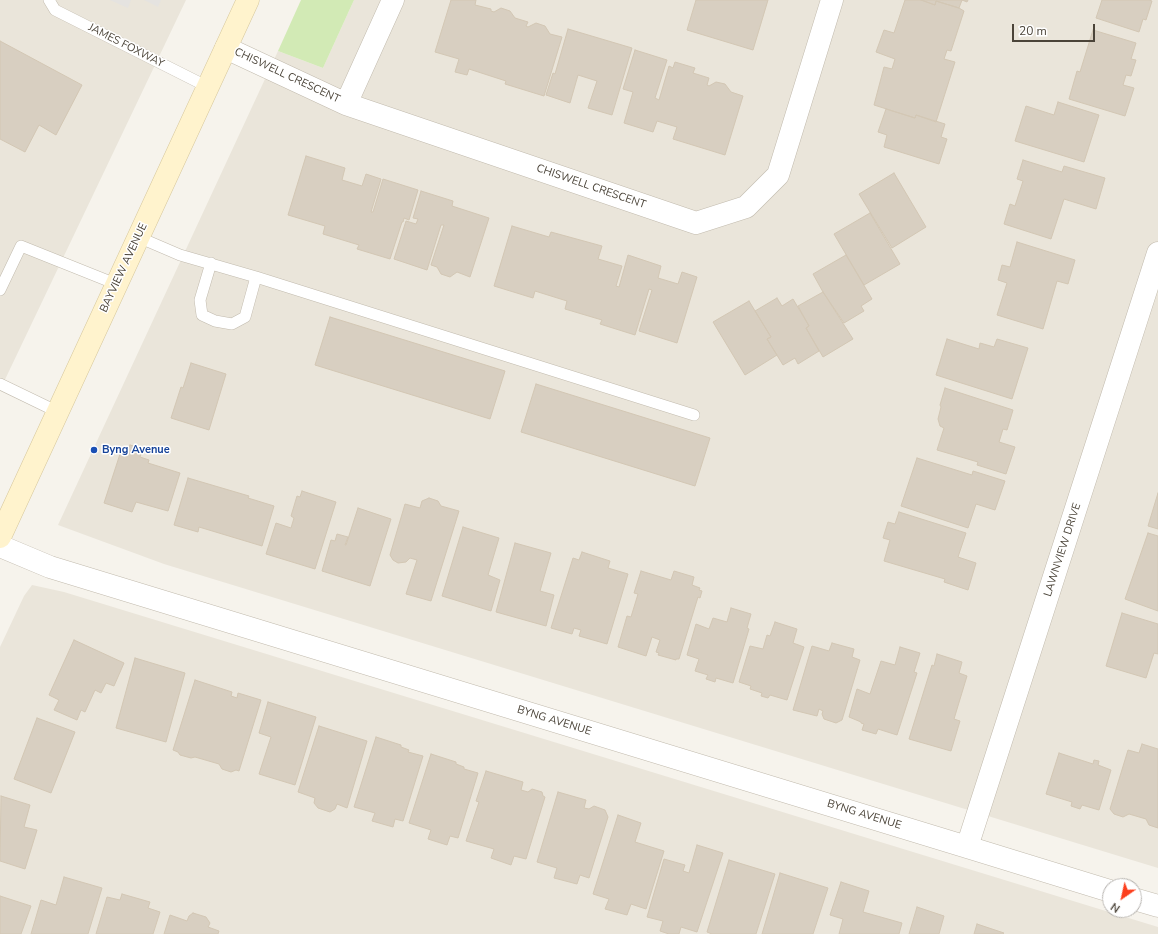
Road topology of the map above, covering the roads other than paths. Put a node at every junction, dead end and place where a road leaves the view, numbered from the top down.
1 (49, 0) edge
2 (248, 0) edge
3 (393, 0) edge
4 (832, 0) edge
5 (226, 48) junction
6 (208, 87) junction
7 (346, 104) junction
8 (138, 237) junction
9 (1158, 253) edge
10 (211, 263) junction
11 (256, 277) junction
12 (116, 284) junction
13 (0, 290) edge
14 (0, 384) edge
15 (58, 412) junction
16 (694, 415) dead end
17 (0, 537) edge
18 (0, 546) edge
19 (967, 846) junction
20 (1102, 888) edge
21 (1142, 901) edge
22 (1158, 906) edge

1 - 6 lane, JAMES FOXWAY
2 - 5 main road, BAYVIEW AVENUE
3 - 7 street
4 - 7 street, CHISWELL CRESCENT
5 - 6 main road, BAYVIEW AVENUE
5 - 7 street, CHISWELL CRESCENT
6 - 8 main road, BAYVIEW AVENUE
8 - 10 lane
8 - 12 main road, BAYVIEW AVENUE
9 - 19 street, LAWNVIEW DRIVE
10 - 11 lane
10 - 11 lane
11 - 16 lane
12 - 13 lane
12 - 15 main road, BAYVIEW AVENUE
14 - 15 lane
15 - 17 main road, BAYVIEW AVENUE
18 - 19 street, BYNG AVENUE
19 - 20 street, BYNG AVENUE
21 - 22 street

